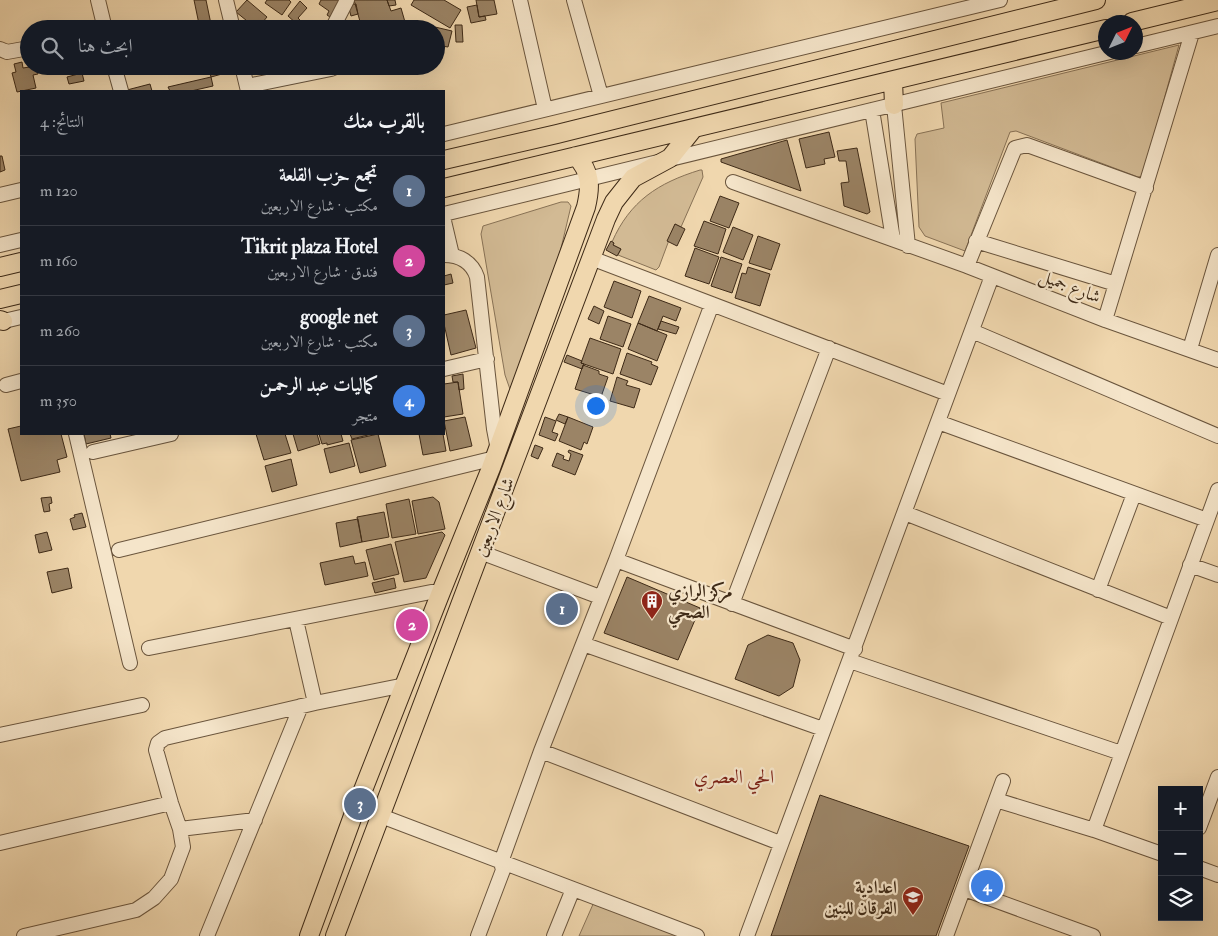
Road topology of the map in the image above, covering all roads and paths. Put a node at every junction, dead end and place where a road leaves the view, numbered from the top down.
1 (98, 0) edge
2 (226, 0) edge
3 (346, 0) edge
4 (520, 0) edge
5 (574, 0) edge
6 (1000, 0) edge
7 (1096, 0) edge
8 (1218, 2) edge
9 (1063, 5) edge
10 (1143, 19) edge
11 (103, 20) edge
12 (231, 20) edge
13 (336, 20) edge
14 (1218, 26) edge
15 (1098, 31) edge
16 (1192, 33) junction
17 (1143, 44) edge
18 (0, 49) edge
19 (20, 50) edge
20 (1098, 55) edge
21 (117, 75) edge
22 (244, 75) edge
23 (306, 75) edge
24 (893, 81) junction
25 (248, 89) edge
26 (121, 90) edge
27 (601, 96) junction
28 (894, 105) junction
29 (545, 109) junction
30 (872, 110) junction
31 (694, 128) junction
32 (445, 134) edge
33 (576, 156) junction
34 (670, 158) junction
35 (445, 160) edge
36 (588, 179) junction
37 (733, 182) dead end
38 (445, 188) edge
39 (1146, 188) junction
40 (20, 190) edge
41 (0, 195) edge
42 (445, 214) edge
43 (445, 230) edge
44 (892, 239) junction
45 (20, 240) edge
46 (976, 242) junction
47 (0, 245) edge
48 (908, 246) junction
49 (448, 255) edge
50 (1218, 256) edge
51 (591, 258) junction
52 (20, 262) edge
53 (967, 266) junction
54 (0, 267) edge
55 (992, 276) junction
56 (1116, 284) junction
57 (20, 294) edge
58 (0, 299) edge
59 (712, 304) junction
60 (20, 317) edge
61 (1105, 320) junction
62 (1, 321) edge
63 (972, 331) junction
64 (829, 348) junction
65 (1190, 349) junction
66 (487, 359) junction
67 (1218, 360) edge
68 (445, 369) edge
69 (20, 381) edge
70 (6, 384) dead end
71 (948, 394) junction
72 (938, 422) junction
73 (76, 435) edge
74 (167, 435) edge
75 (1218, 436) edge
76 (93, 452) dead end
77 (495, 459) junction
78 (509, 476) junction
79 (1218, 490) edge
80 (1134, 494) junction
81 (905, 513) junction
82 (1207, 520) junction
83 (120, 550) dead end
84 (480, 552) junction
85 (616, 560) junction
86 (1190, 565) junction
87 (1218, 575) edge
88 (1098, 590) junction
89 (441, 592) junction
90 (600, 597) junction
91 (732, 604) junction
92 (1171, 618) junction
93 (296, 620) junction
94 (583, 644) junction
95 (148, 648) dead end
96 (852, 655) junction
97 (130, 663) dead end
98 (405, 685) junction
99 (315, 703) junction
100 (142, 704) dead end
101 (301, 706) junction
102 (823, 729) junction
103 (0, 735) edge
104 (541, 751) junction
105 (1121, 753) junction
106 (1218, 777) edge
107 (1002, 782) dead end
108 (996, 800) junction
109 (171, 803) junction
110 (381, 816) junction
111 (1203, 817) edge
112 (254, 820) junction
113 (180, 829) junction
114 (1094, 830) junction
115 (780, 843) junction
116 (0, 844) edge
117 (1158, 853) edge
118 (501, 862) junction
119 (1203, 869) edge
120 (1218, 874) edge
121 (964, 889) junction
122 (573, 890) junction
123 (1066, 932) edge
124 (24, 936) edge
125 (207, 936) edge
126 (309, 936) edge
127 (335, 936) edge
128 (478, 936) edge
129 (554, 936) edge
130 (697, 936) edge
131 (747, 936) edge
132 (946, 936) edge
133 (1093, 936) edge

1 - 11 street
2 - 12 street
3 - 13 street
4 - 29 street
5 - 27 street
6 - 27 street
7 - 9 main road
8 - 10 main road
9 - 35 main road
14 - 16 street
15 - 24 main road
16 - 17 street
16 - 39 street
18 - 19 street
20 - 28 street
21 - 26 street
22 - 25 street
23 - 25 street
24 - 28 main road
24 - 31 main road
27 - 29 street
28 - 30 street
28 - 48 street
29 - 32 street
30 - 34 street
30 - 44 street
31 - 33 main road
31 - 34 main road, شارع الاربعين
33 - 36 main road, شارع الاربعين
33 - 38 main road
34 - 36 street
34 - 51 main road, شارع الاربعين
36 - 42 street
36 - 77 main road, شارع الاربعين
37 - 44 street, شارع جميل
39 - 46 street
39 - 56 street
40 - 41 street
43 - 49 street
44 - 48 street, شارع جميل
45 - 47 street
46 - 53 street
46 - 56 street
48 - 53 street, شارع جميل
49 - 66 street
50 - 65 street
51 - 59 street
51 - 78 main road, شارع الاربعين
52 - 54 main road
53 - 55 street, شارع جميل
55 - 61 street, شارع جميل
55 - 63 street
56 - 61 street
57 - 58 main road
59 - 64 street
59 - 85 street
60 - 62 street
61 - 65 street, شارع جميل
63 - 71 street
63 - 75 street
64 - 71 street
64 - 91 street
65 - 67 street, شارع جميل
66 - 68 street
66 - 77 street
69 - 70 street
71 - 72 street
72 - 80 street
72 - 81 street
73 - 97 street
74 - 76 street
77 - 78 main road
77 - 83 street
77 - 89 main road, شارع الاربعين
78 - 84 main road, شارع الاربعين
79 - 82 street
80 - 82 street
80 - 88 street
81 - 88 street
81 - 96 street
82 - 86 street
84 - 90 street
84 - 110 main road, شارع الاربعين
85 - 90 street
85 - 91 street
86 - 87 street
86 - 92 street
88 - 92 street
89 - 93 street
89 - 98 main road, شارع الاربعين
90 - 94 street
91 - 96 street
92 - 105 street
93 - 95 street
93 - 99 street
94 - 102 street
94 - 104 street
96 - 102 street
96 - 105 street
98 - 99 street
98 - 126 main road, شارع الاربعين
99 - 101 street
100 - 103 street
101 - 109 street
101 - 112 street
102 - 115 street
104 - 115 street
104 - 118 street
105 - 114 street
106 - 111 street
107 - 108 street
108 - 114 street
108 - 121 street
109 - 113 street
109 - 116 street
110 - 118 street
110 - 127 main road, شارع الاربعين
112 - 113 street
112 - 125 street
113 - 124 street
114 - 117 street
115 - 131 street
118 - 122 street
118 - 128 street
119 - 120 street
121 - 123 street
121 - 132 street
122 - 129 street
122 - 130 street
123 - 133 street

